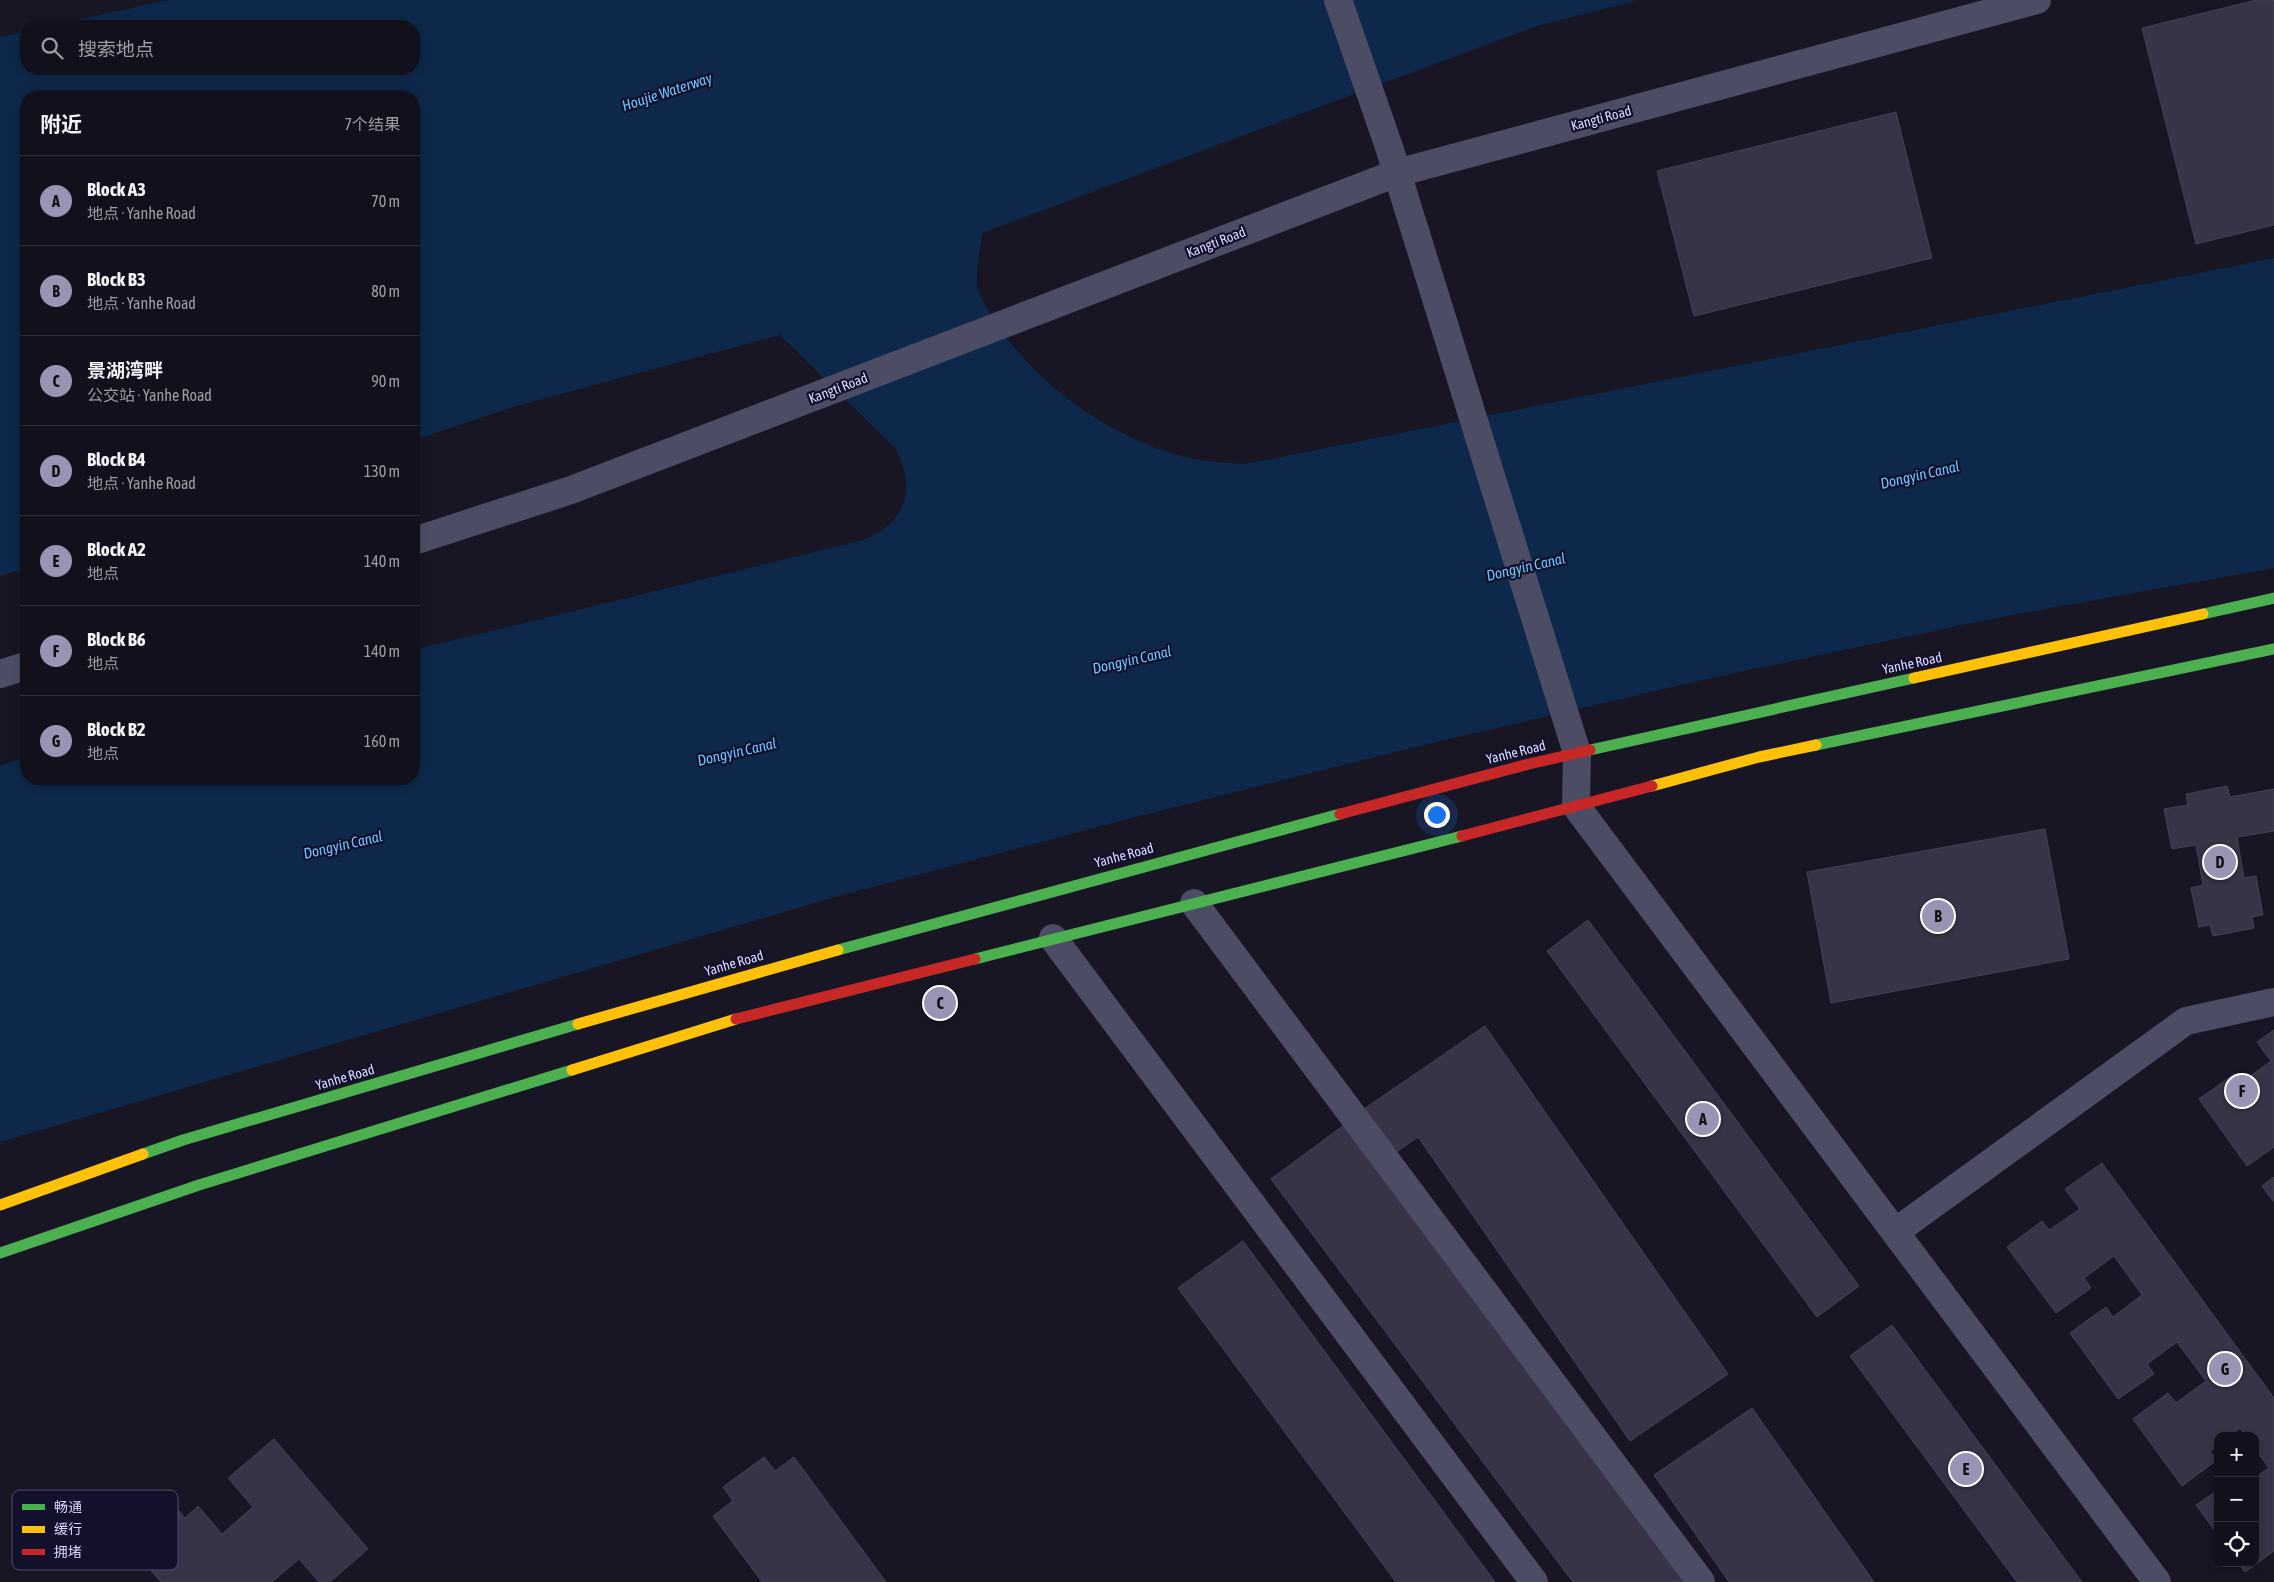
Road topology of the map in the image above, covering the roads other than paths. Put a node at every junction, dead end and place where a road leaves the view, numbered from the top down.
1 (1338, 0) edge
2 (2037, 0) edge
3 (1397, 173) junction
4 (420, 539) edge
5 (2274, 598) edge
6 (2274, 649) edge
7 (20, 668) edge
8 (0, 674) edge
9 (1574, 741) junction
10 (1576, 806) junction
11 (1194, 903) junction
12 (1054, 938) junction
13 (2274, 1002) edge
14 (0, 1205) edge
15 (1895, 1232) junction
16 (0, 1253) edge
17 (1534, 1582) edge
18 (1701, 1582) edge
19 (2157, 1582) edge

1 - 3 street
2 - 3 street, Kangti Road
3 - 4 street, Kangti Road
3 - 9 street
5 - 9 main road, Yanhe Road
6 - 10 main road
7 - 8 street
9 - 10 street
9 - 14 main road, Yanhe Road
10 - 11 main road
10 - 15 street
11 - 12 main road
11 - 18 street
12 - 16 main road
12 - 17 street
13 - 15 street
15 - 19 street

